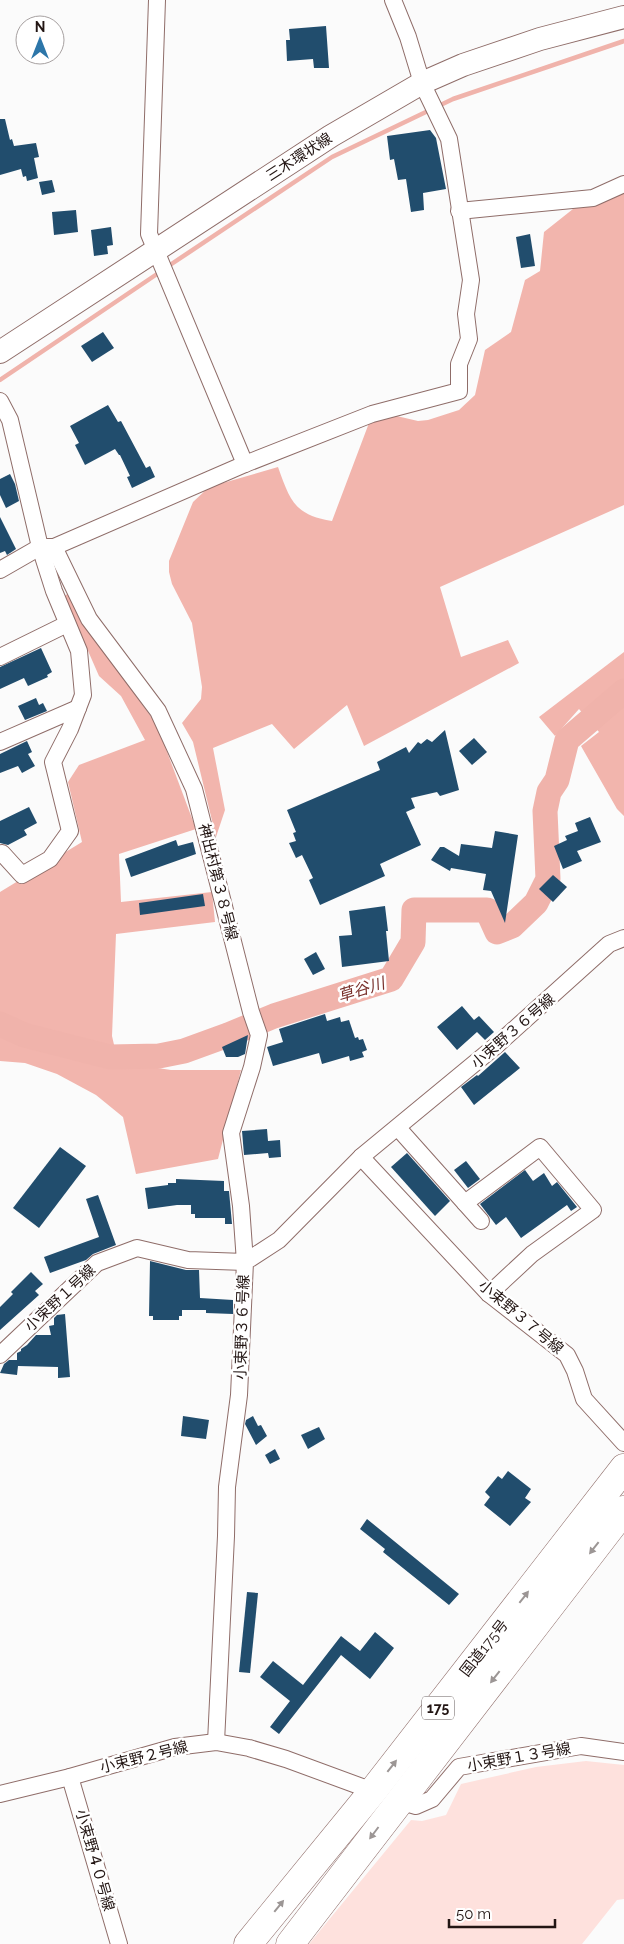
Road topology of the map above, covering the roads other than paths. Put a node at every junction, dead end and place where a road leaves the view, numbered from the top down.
1 (156, 0) edge
2 (393, 0) edge
3 (624, 17) edge
4 (422, 83) junction
5 (624, 184) edge
6 (460, 211) junction
7 (155, 251) junction
8 (0, 352) edge
9 (0, 401) edge
10 (245, 464) junction
11 (47, 547) junction
12 (0, 570) edge
13 (68, 624) junction
14 (0, 657) edge
15 (78, 708) junction
16 (0, 742) edge
17 (2, 853) dead end
18 (624, 938) edge
19 (398, 1128) junction
20 (361, 1157) junction
21 (465, 1203) junction
22 (481, 1222) dead end
23 (245, 1262) junction
24 (489, 1294) junction
25 (0, 1355) edge
26 (624, 1443) edge
27 (624, 1468) edge
28 (624, 1510) edge
29 (216, 1742) junction
30 (436, 1752) junction
31 (624, 1752) edge
32 (454, 1774) junction
33 (70, 1777) junction
34 (373, 1791) junction
35 (0, 1794) edge
36 (399, 1801) junction
37 (119, 1944) edge
38 (248, 1944) edge
39 (290, 1944) edge

1 - 7 street
2 - 4 street
3 - 4 main road, 三木環状線
4 - 6 street
4 - 7 main road, 三木環状線
5 - 6 street
6 - 10 street
7 - 8 main road, 三木環状線
7 - 10 street
9 - 11 street
10 - 11 street
11 - 12 street
11 - 13 street
11 - 23 street, 神出村第３８号線
13 - 14 street
13 - 15 street
15 - 16 street
15 - 17 street
18 - 19 street, 小束野３６号線
19 - 20 street, 小束野３６号線
19 - 21 street
20 - 23 street, 小束野３６号線
20 - 24 street, 小束野３７号線
21 - 22 street
21 - 24 street
23 - 25 street, 小束野１号線
23 - 29 street, 小束野３６号線
24 - 26 street, 小束野３７号線
34 -> 27 highway, 国道175号 / 175
28 -> 30 highway, 国道175号 / 175
29 - 33 street, 小束野２号線
29 - 34 street, 小束野２号線
30 - 32 street
30 - 36 highway, 国道175号 / 175
31 - 32 street, 小束野１３号線
32 - 36 street, 小束野１３号線
33 - 35 street, 小束野２号線
33 - 37 street, 小束野４０号線
38 -> 34 highway, 国道175号 / 175
36 -> 39 highway, 国道175号 / 175

